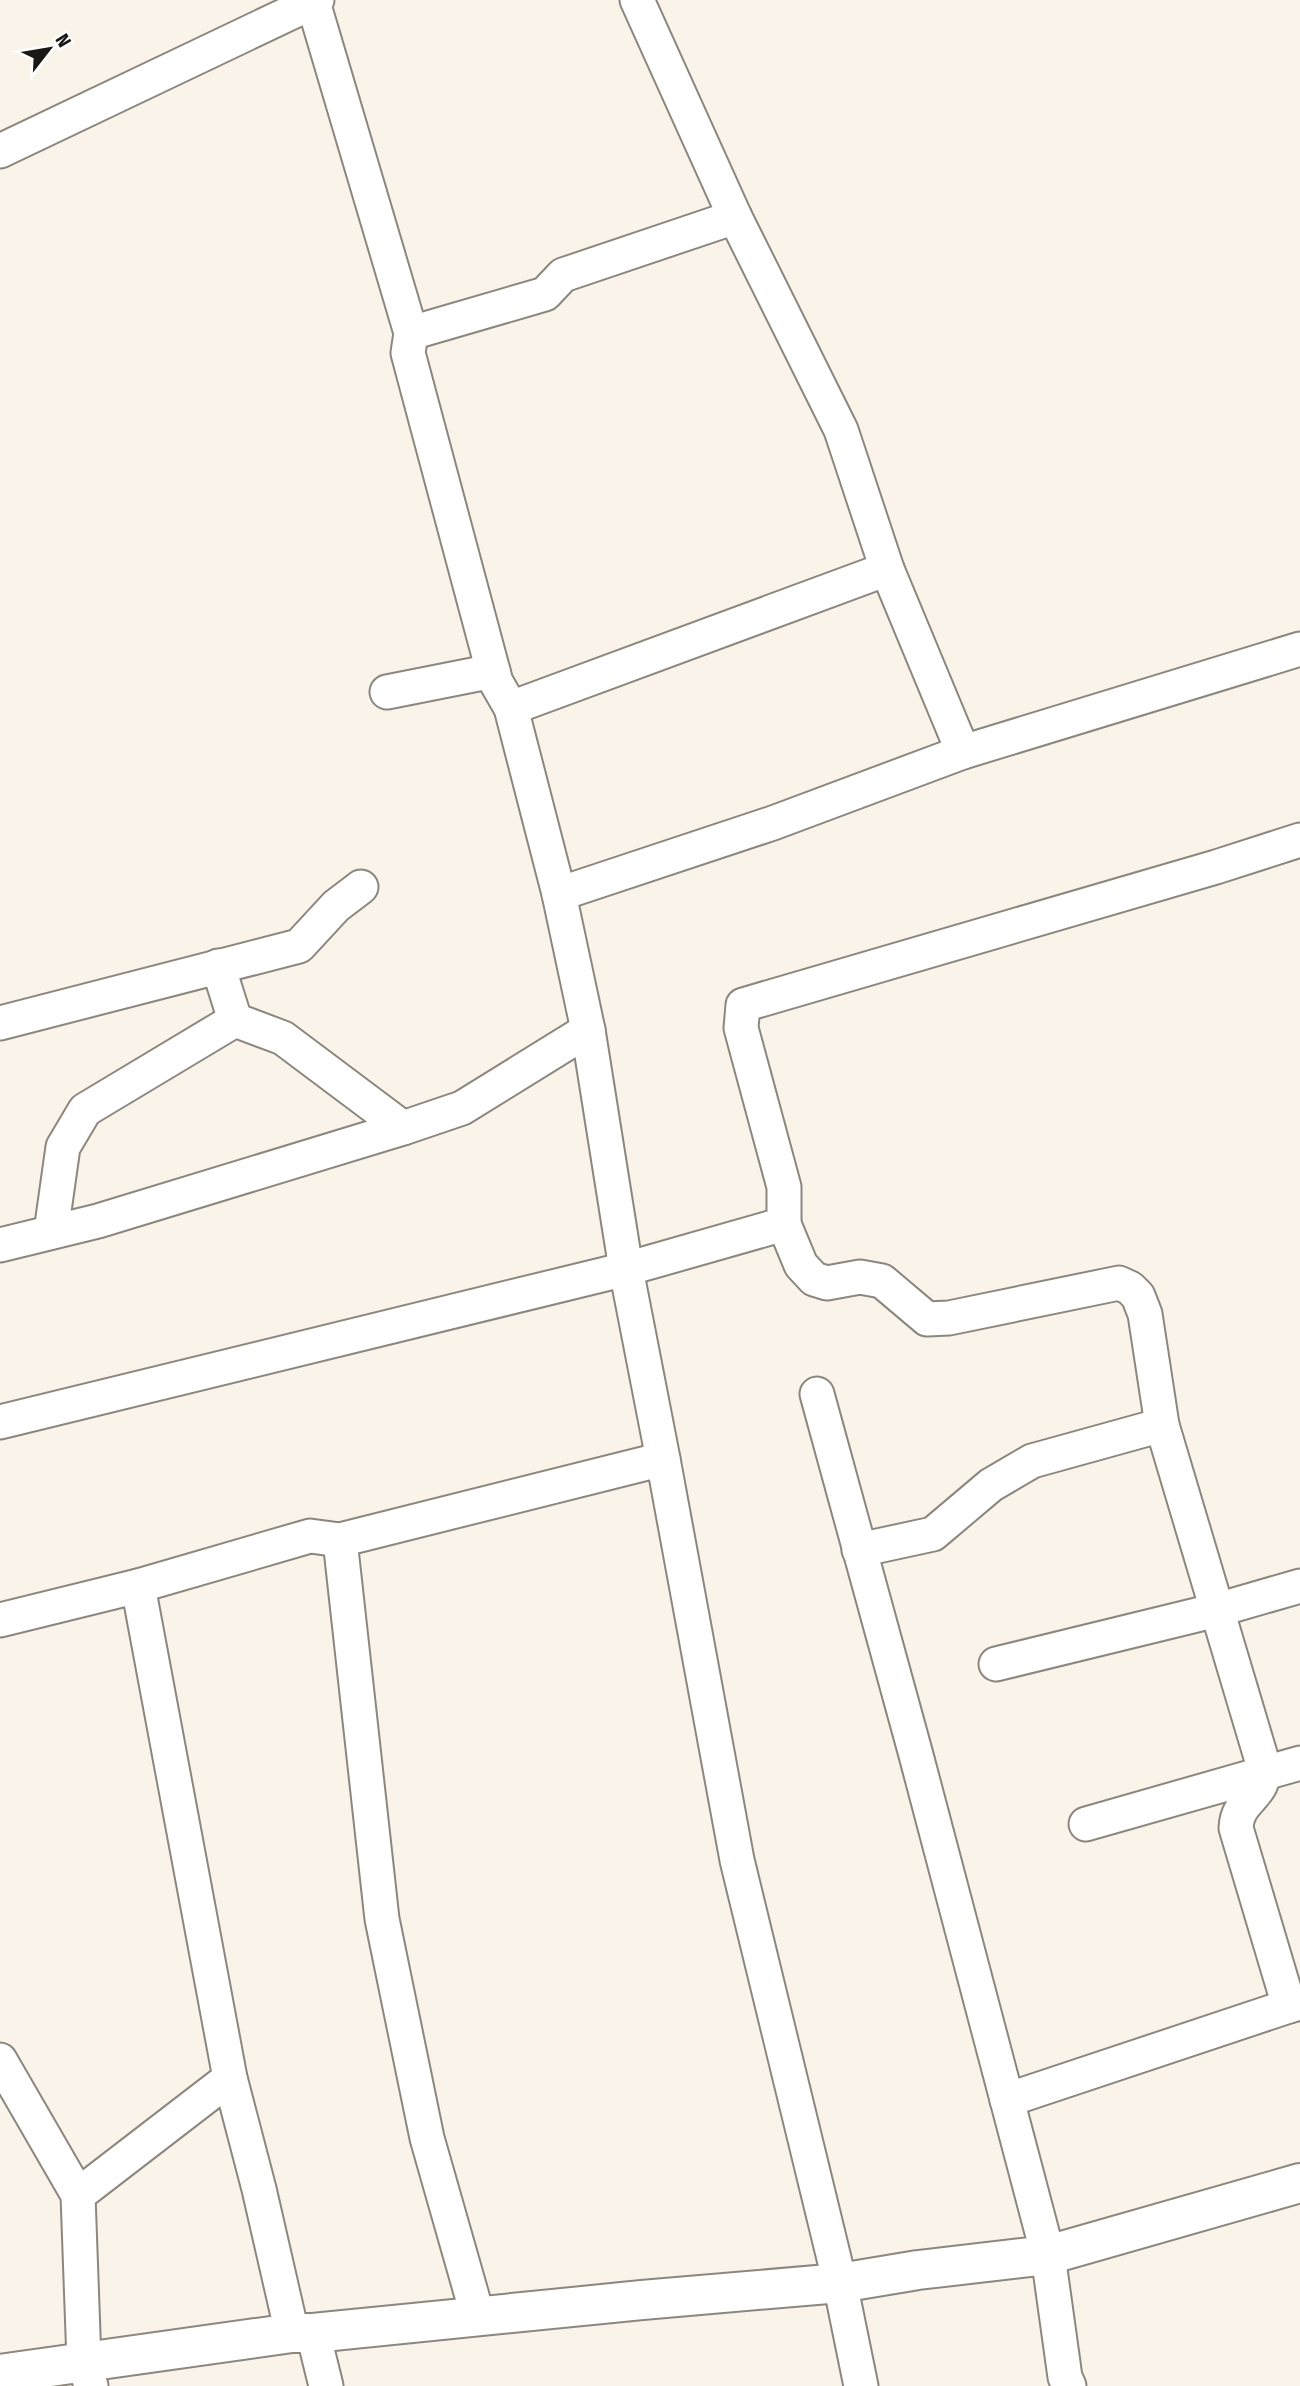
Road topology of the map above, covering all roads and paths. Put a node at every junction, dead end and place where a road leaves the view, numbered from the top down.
1 (637, 0) edge
2 (315, 1) edge
3 (0, 151) edge
4 (735, 217) junction
5 (411, 333) junction
6 (887, 569) junction
7 (1300, 649) edge
8 (493, 671) junction
9 (387, 692) dead end
10 (511, 708) junction
11 (963, 752) junction
12 (1300, 840) edge
13 (360, 887) dead end
14 (559, 894) junction
15 (218, 966) junction
16 (235, 1020) junction
17 (0, 1023) edge
18 (588, 1030) junction
19 (403, 1129) junction
20 (784, 1224) junction
21 (51, 1232) junction
22 (0, 1245) edge
23 (626, 1269) junction
24 (817, 1394) dead end
25 (0, 1422) edge
26 (1162, 1425) junction
27 (663, 1459) junction
28 (341, 1540) junction
29 (859, 1550) junction
30 (138, 1586) junction
31 (1300, 1586) edge
32 (1217, 1610) junction
33 (0, 1620) edge
34 (996, 1664) dead end
35 (1300, 1763) edge
36 (1265, 1774) junction
37 (1086, 1824) dead end
38 (1295, 2005) edge
39 (0, 2060) edge
40 (230, 2078) junction
41 (1007, 2100) junction
42 (1300, 2183) edge
43 (78, 2195) junction
44 (1048, 2255) junction
45 (840, 2283) junction
46 (478, 2316) junction
47 (302, 2333) junction
48 (0, 2374) edge
49 (88, 2374) edge
50 (326, 2386) edge
51 (861, 2386) edge
52 (1069, 2386) edge

1 - 4 street
2 - 3 street
2 - 5 street
4 - 5 street
4 - 6 street
5 - 8 street
6 - 10 street
6 - 11 street
7 - 11 street
8 - 9 street
8 - 10 street
10 - 14 street
11 - 14 street
12 - 20 street
13 - 15 street
14 - 18 street
15 - 16 street
15 - 17 street
16 - 19 street
16 - 21 street
18 - 19 street
18 - 23 street
19 - 21 street
20 - 23 street
20 - 26 street
21 - 22 street
23 - 25 street
23 - 27 street
24 - 29 street
26 - 29 street
26 - 32 street
27 - 28 street
27 - 45 street
28 - 30 street
28 - 46 street
29 - 41 street
30 - 33 street
30 - 40 street
31 - 32 street
32 - 34 street
32 - 36 street
35 - 36 street
36 - 37 street
36 - 38 street
38 - 41 street
39 - 43 street
40 - 43 street
40 - 47 street
41 - 44 street
42 - 44 street
43 - 49 street
44 - 45 street
44 - 52 street
45 - 46 street
45 - 51 street
46 - 47 street
47 - 49 street
47 - 50 street
48 - 49 street

